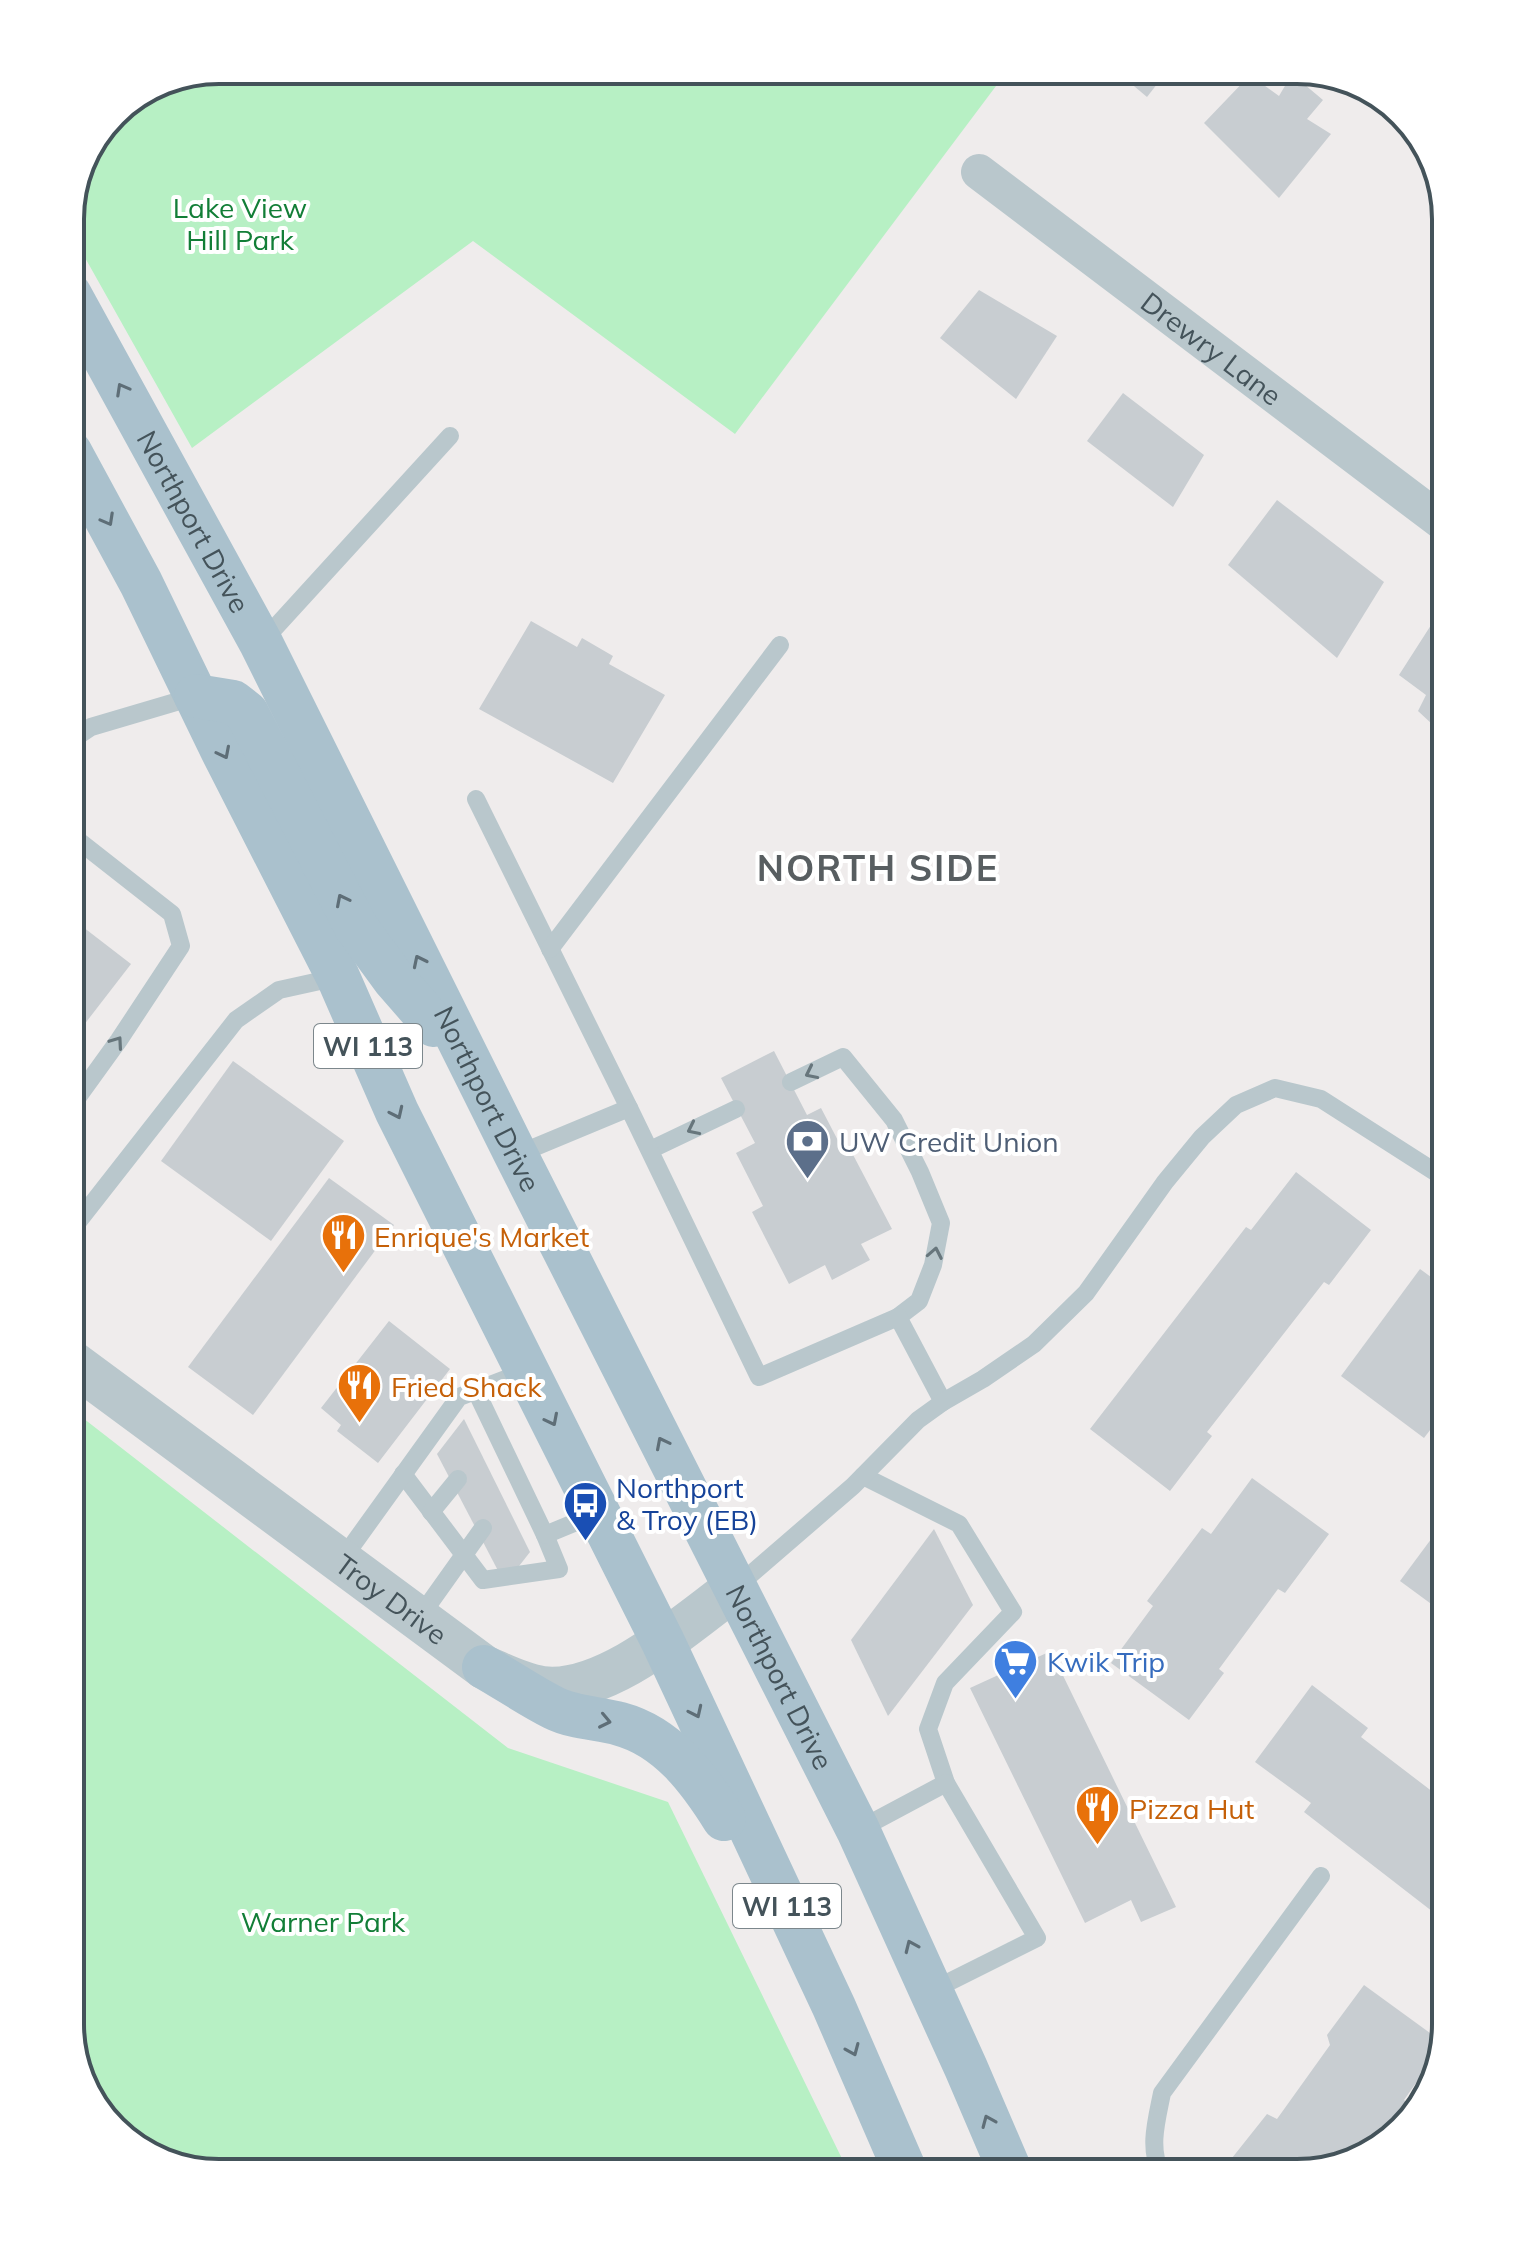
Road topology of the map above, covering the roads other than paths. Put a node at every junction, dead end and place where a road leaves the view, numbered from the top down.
1 (979, 172) dead end
2 (84, 321) edge
3 (450, 436) dead end
4 (84, 478) edge
5 (1432, 514) edge
6 (261, 643) junction
7 (780, 645) dead end
8 (196, 696) junction
9 (84, 732) edge
10 (476, 799) dead end
11 (84, 845) edge
12 (550, 949) junction
13 (338, 977) junction
14 (475, 1072) junction
15 (791, 1082) dead end
16 (84, 1089) edge
17 (629, 1108) junction
18 (736, 1109) dead end
19 (650, 1150) junction
20 (516, 1155) junction
21 (1432, 1170) edge
22 (84, 1214) edge
23 (898, 1317) junction
24 (84, 1371) edge
25 (527, 1371) junction
26 (476, 1391) junction
27 (943, 1402) junction
28 (496, 1433) junction
29 (483, 1448) dead end
30 (403, 1474) junction
31 (863, 1476) junction
32 (458, 1479) dead end
33 (519, 1481) junction
34 (507, 1496) dead end
35 (431, 1512) junction
36 (599, 1513) junction
37 (483, 1528) dead end
38 (545, 1535) junction
39 (464, 1555) junction
40 (341, 1561) junction
41 (735, 1588) junction
42 (419, 1618) junction
43 (663, 1642) junction
44 (484, 1667) junction
45 (946, 1783) junction
46 (858, 1830) junction
47 (1321, 1876) dead end
48 (931, 1991) junction
49 (834, 2007) junction
50 (904, 2159) edge
51 (1005, 2159) edge
52 (1156, 2159) edge

1 - 5 street, Drewry Lane
6 -> 2 main road, Northport Drive / WI 113
3 - 6 lane
4 -> 8 main road, WI 113
14 -> 6 main road, Northport Drive / WI 113
7 - 12 lane
8 - 9 lane
8 -> 13 main road, WI 113
14 -> 8 main road
10 - 12 lane
16 -> 11 lane
12 - 17 lane
13 - 22 lane
13 -> 25 main road, WI 113
14 - 20 main road, Northport Drive / WI 113
23 -> 15 lane
17 - 19 lane
17 - 20 lane
18 -> 19 lane
19 - 23 lane
41 -> 20 main road, Northport Drive / WI 113
21 - 27 lane
23 - 27 lane
24 - 40 street, Troy Drive
25 - 26 lane
25 -> 36 main road, WI 113
26 - 28 lane
26 - 30 lane
27 - 31 lane
28 - 29 lane
28 - 33 lane
30 - 35 lane
30 - 40 lane
31 - 41 lane
31 - 45 lane
32 - 35 lane
33 - 34 lane
33 - 38 lane
35 - 39 lane
36 - 38 lane
36 - 43 main road, WI 113
37 - 39 lane
38 - 39 lane
39 - 42 lane
40 - 42 street, Troy Drive
41 - 43 street, Troy Drive
41 - 46 main road, Northport Drive / WI 113
42 - 44 street, Troy Drive
43 - 44 street, Troy Drive
43 -> 49 main road, WI 113
44 -> 49 main road
45 - 46 lane
45 - 48 lane
48 -> 46 main road, Northport Drive / WI 113
47 - 52 lane
51 -> 48 main road, Northport Drive / WI 113
49 -> 50 main road, WI 113

